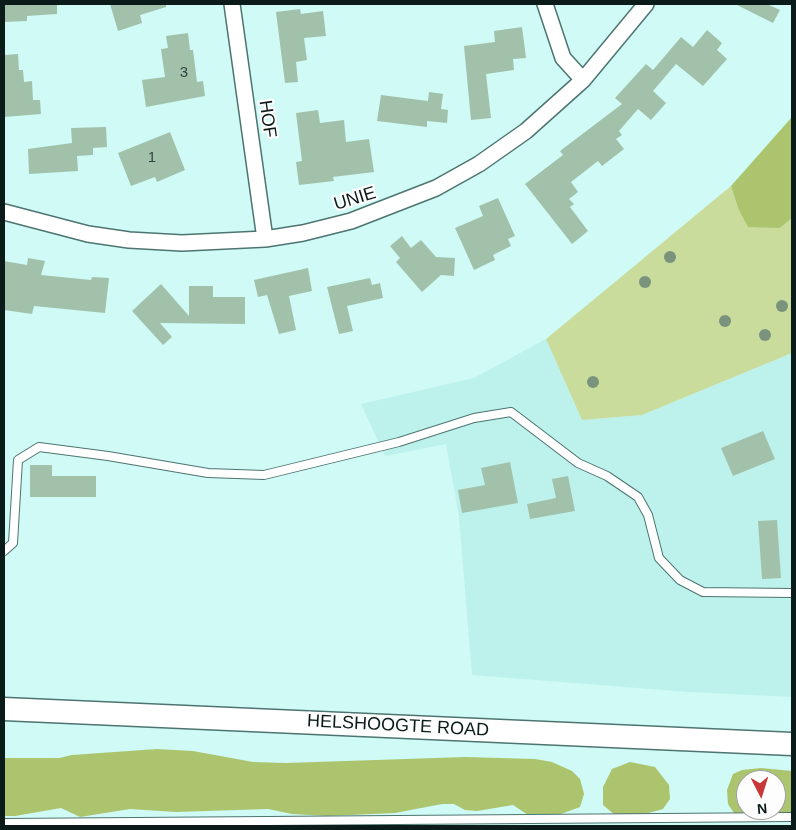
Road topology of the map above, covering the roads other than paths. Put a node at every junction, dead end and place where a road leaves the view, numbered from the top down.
1 (232, 4) edge
2 (545, 4) edge
3 (646, 4) edge
4 (583, 80) junction
5 (4, 212) edge
6 (264, 239) junction
7 (4, 552) edge
8 (792, 593) edge
9 (4, 709) edge
10 (792, 744) edge
11 (792, 817) edge
12 (4, 823) edge

1 - 6 street, HOF
2 - 4 street
3 - 4 street, UNIE
4 - 6 street, UNIE
5 - 6 street, UNIE
7 - 8 lane
9 - 10 main road, HELSHOOGTE ROAD
11 - 12 lane

